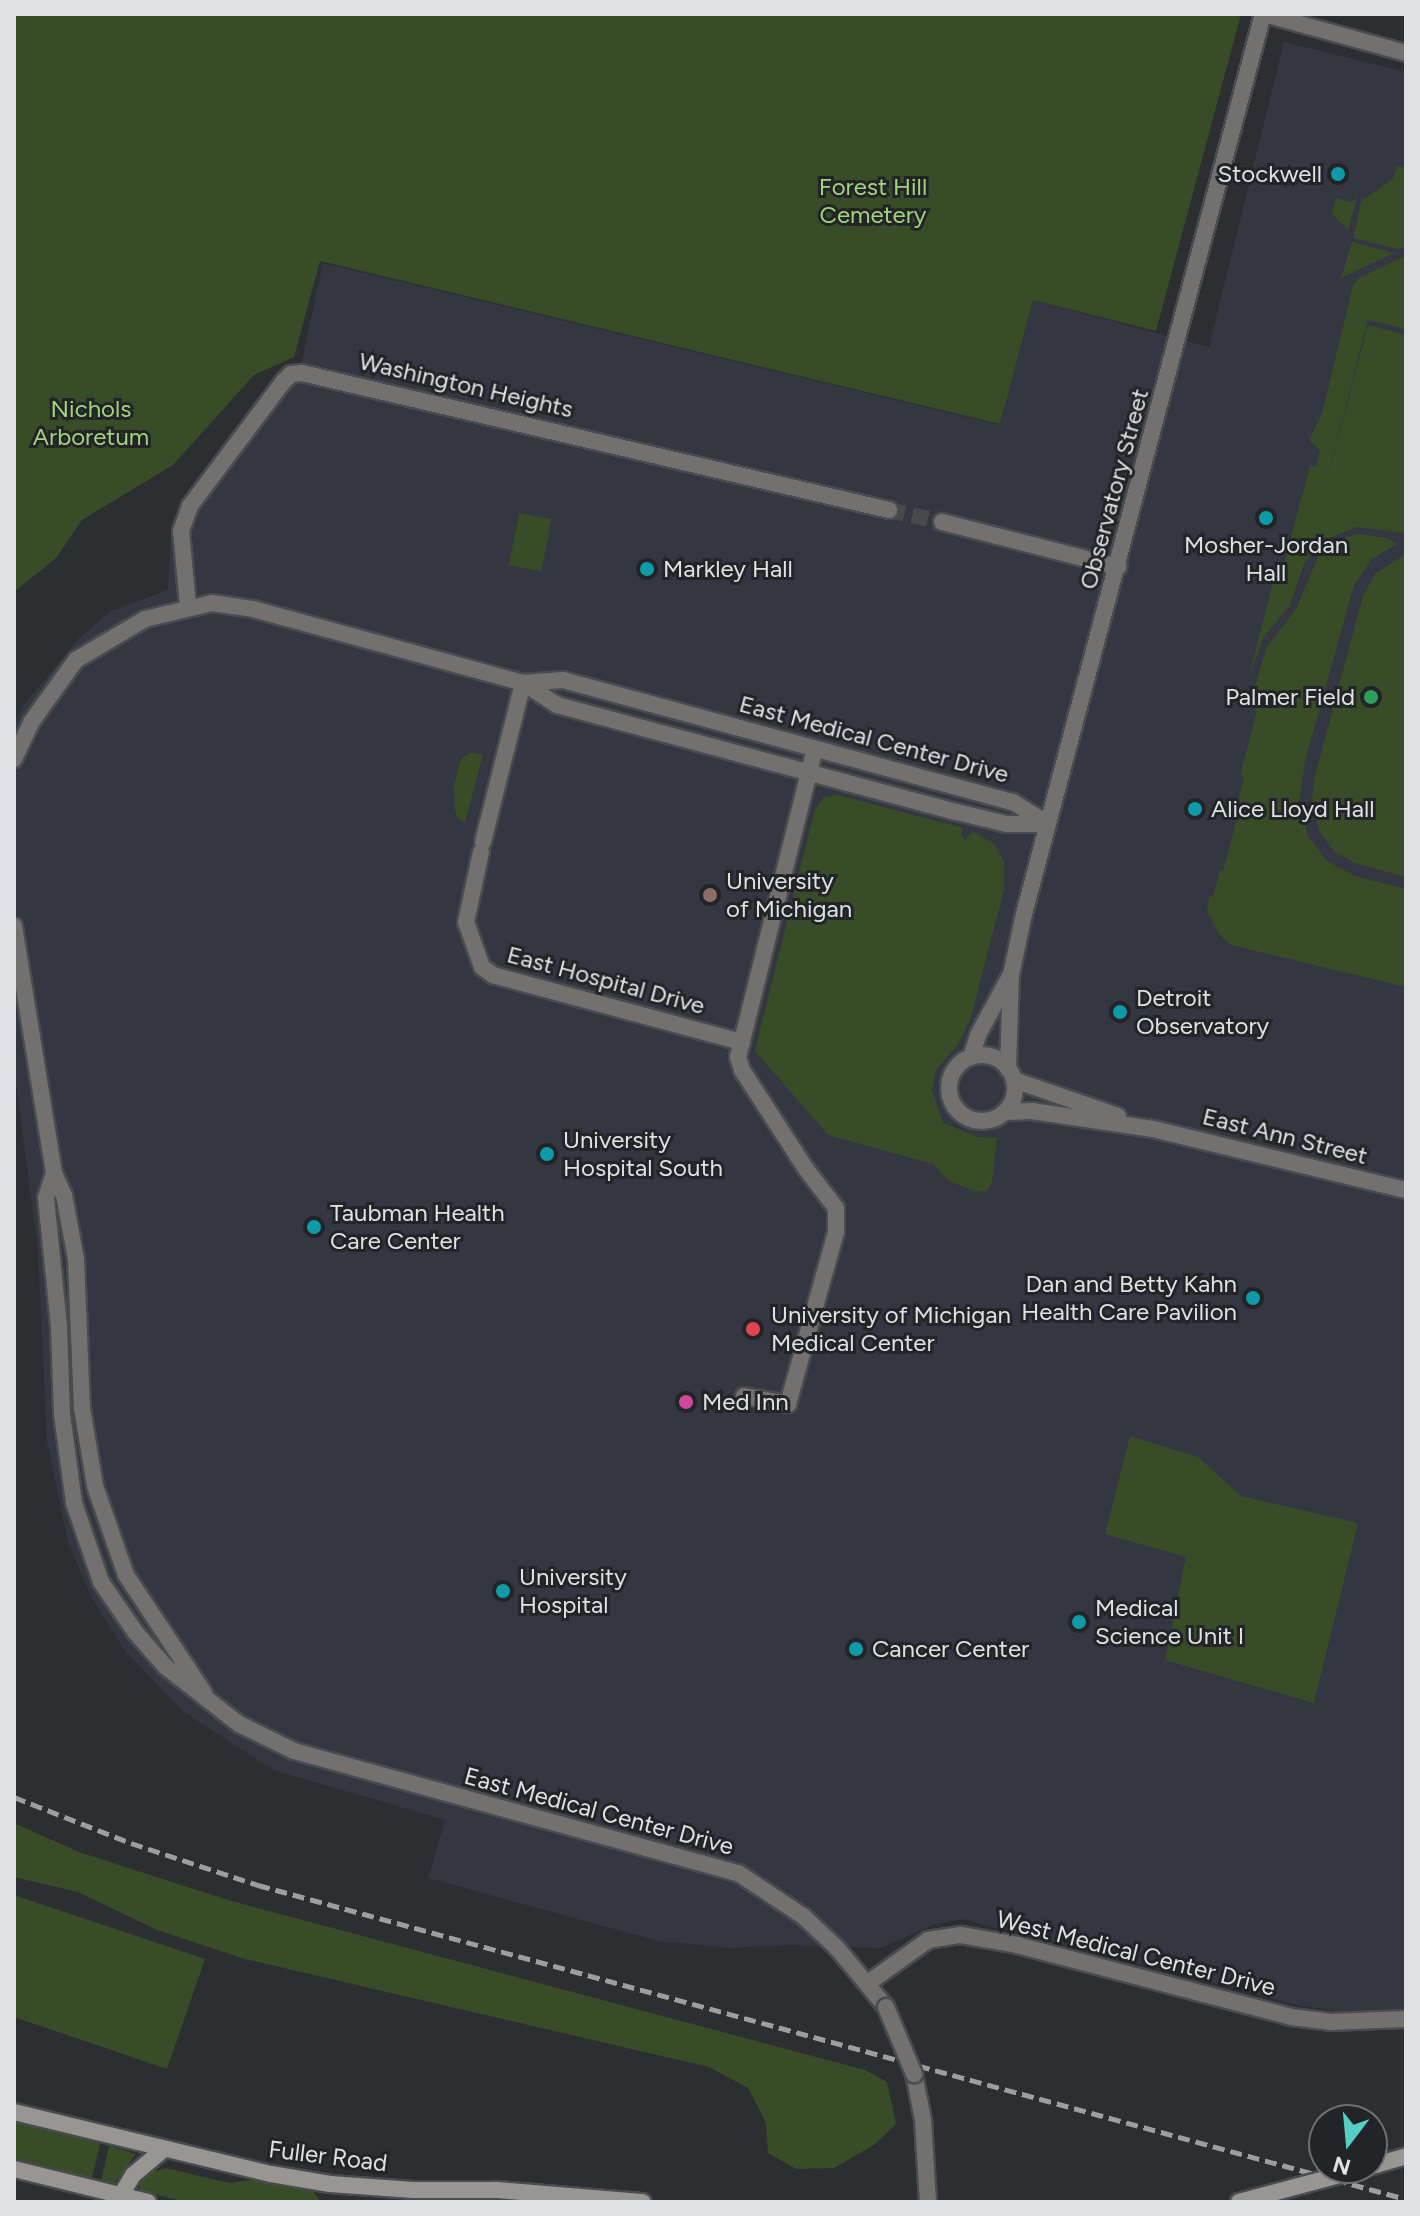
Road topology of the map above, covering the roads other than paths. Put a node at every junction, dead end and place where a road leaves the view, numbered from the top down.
1 (1264, 14) edge
2 (1406, 53) edge
3 (889, 510) tunnel mouth
4 (942, 522) tunnel mouth
5 (1118, 567) junction
6 (188, 606) junction
7 (523, 683) junction
8 (815, 748) junction
9 (14, 759) edge
10 (809, 772) junction
11 (1048, 824) junction
12 (14, 926) edge
13 (1011, 975) junction
14 (742, 1042) junction
15 (971, 1057) junction
16 (1011, 1074) junction
17 (1005, 1112) junction
18 (1153, 1129) junction
19 (54, 1173) junction
20 (1406, 1190) edge
21 (744, 1396) dead end
22 (208, 1701) junction
23 (868, 1983) junction
24 (1406, 2019) edge
25 (14, 2112) edge
26 (164, 2149) junction
27 (14, 2169) edge
28 (336, 2184) junction
29 (1308, 2184) edge
30 (121, 2195) junction
31 (148, 2202) edge
32 (337, 2202) edge
33 (643, 2202) edge
34 (928, 2202) edge
35 (1239, 2202) edge

1 - 2 street
1 - 5 street, Observatory Street
3 - 6 street, Washington Heights
4 - 5 street
5 - 11 street, Observatory Street
6 - 7 street, East Medical Center Drive
6 - 9 street, East Medical Center Drive
7 - 8 street, East Medical Center Drive
7 - 10 street, East Medical Center Drive
7 - 14 street, East Hospital Drive
8 - 10 street
8 - 11 street, East Medical Center Drive
10 - 11 street, East Medical Center Drive
10 - 14 street
11 - 13 street, Observatory Street
12 - 19 street, East Medical Center Drive
13 - 15 street, Observatory Street
13 - 16 street, Observatory Street
14 - 21 street
15 - 16 street
15 - 17 street
16 - 17 street
16 - 18 street, East Ann Street
17 - 18 street, East Ann Street
18 - 20 street, East Ann Street
19 - 22 street, East Medical Center Drive
19 - 22 street, East Medical Center Drive
22 - 23 street, East Medical Center Drive
23 - 24 street, West Medical Center Drive
23 - 34 street, East Medical Center Drive, bridge
25 - 26 main road, Fuller Road
26 - 28 main road, Fuller Road
26 - 30 main road
27 - 30 main road
28 - 32 main road
28 - 33 main road, Fuller Road
29 - 35 main road, bridge
30 - 31 main road

